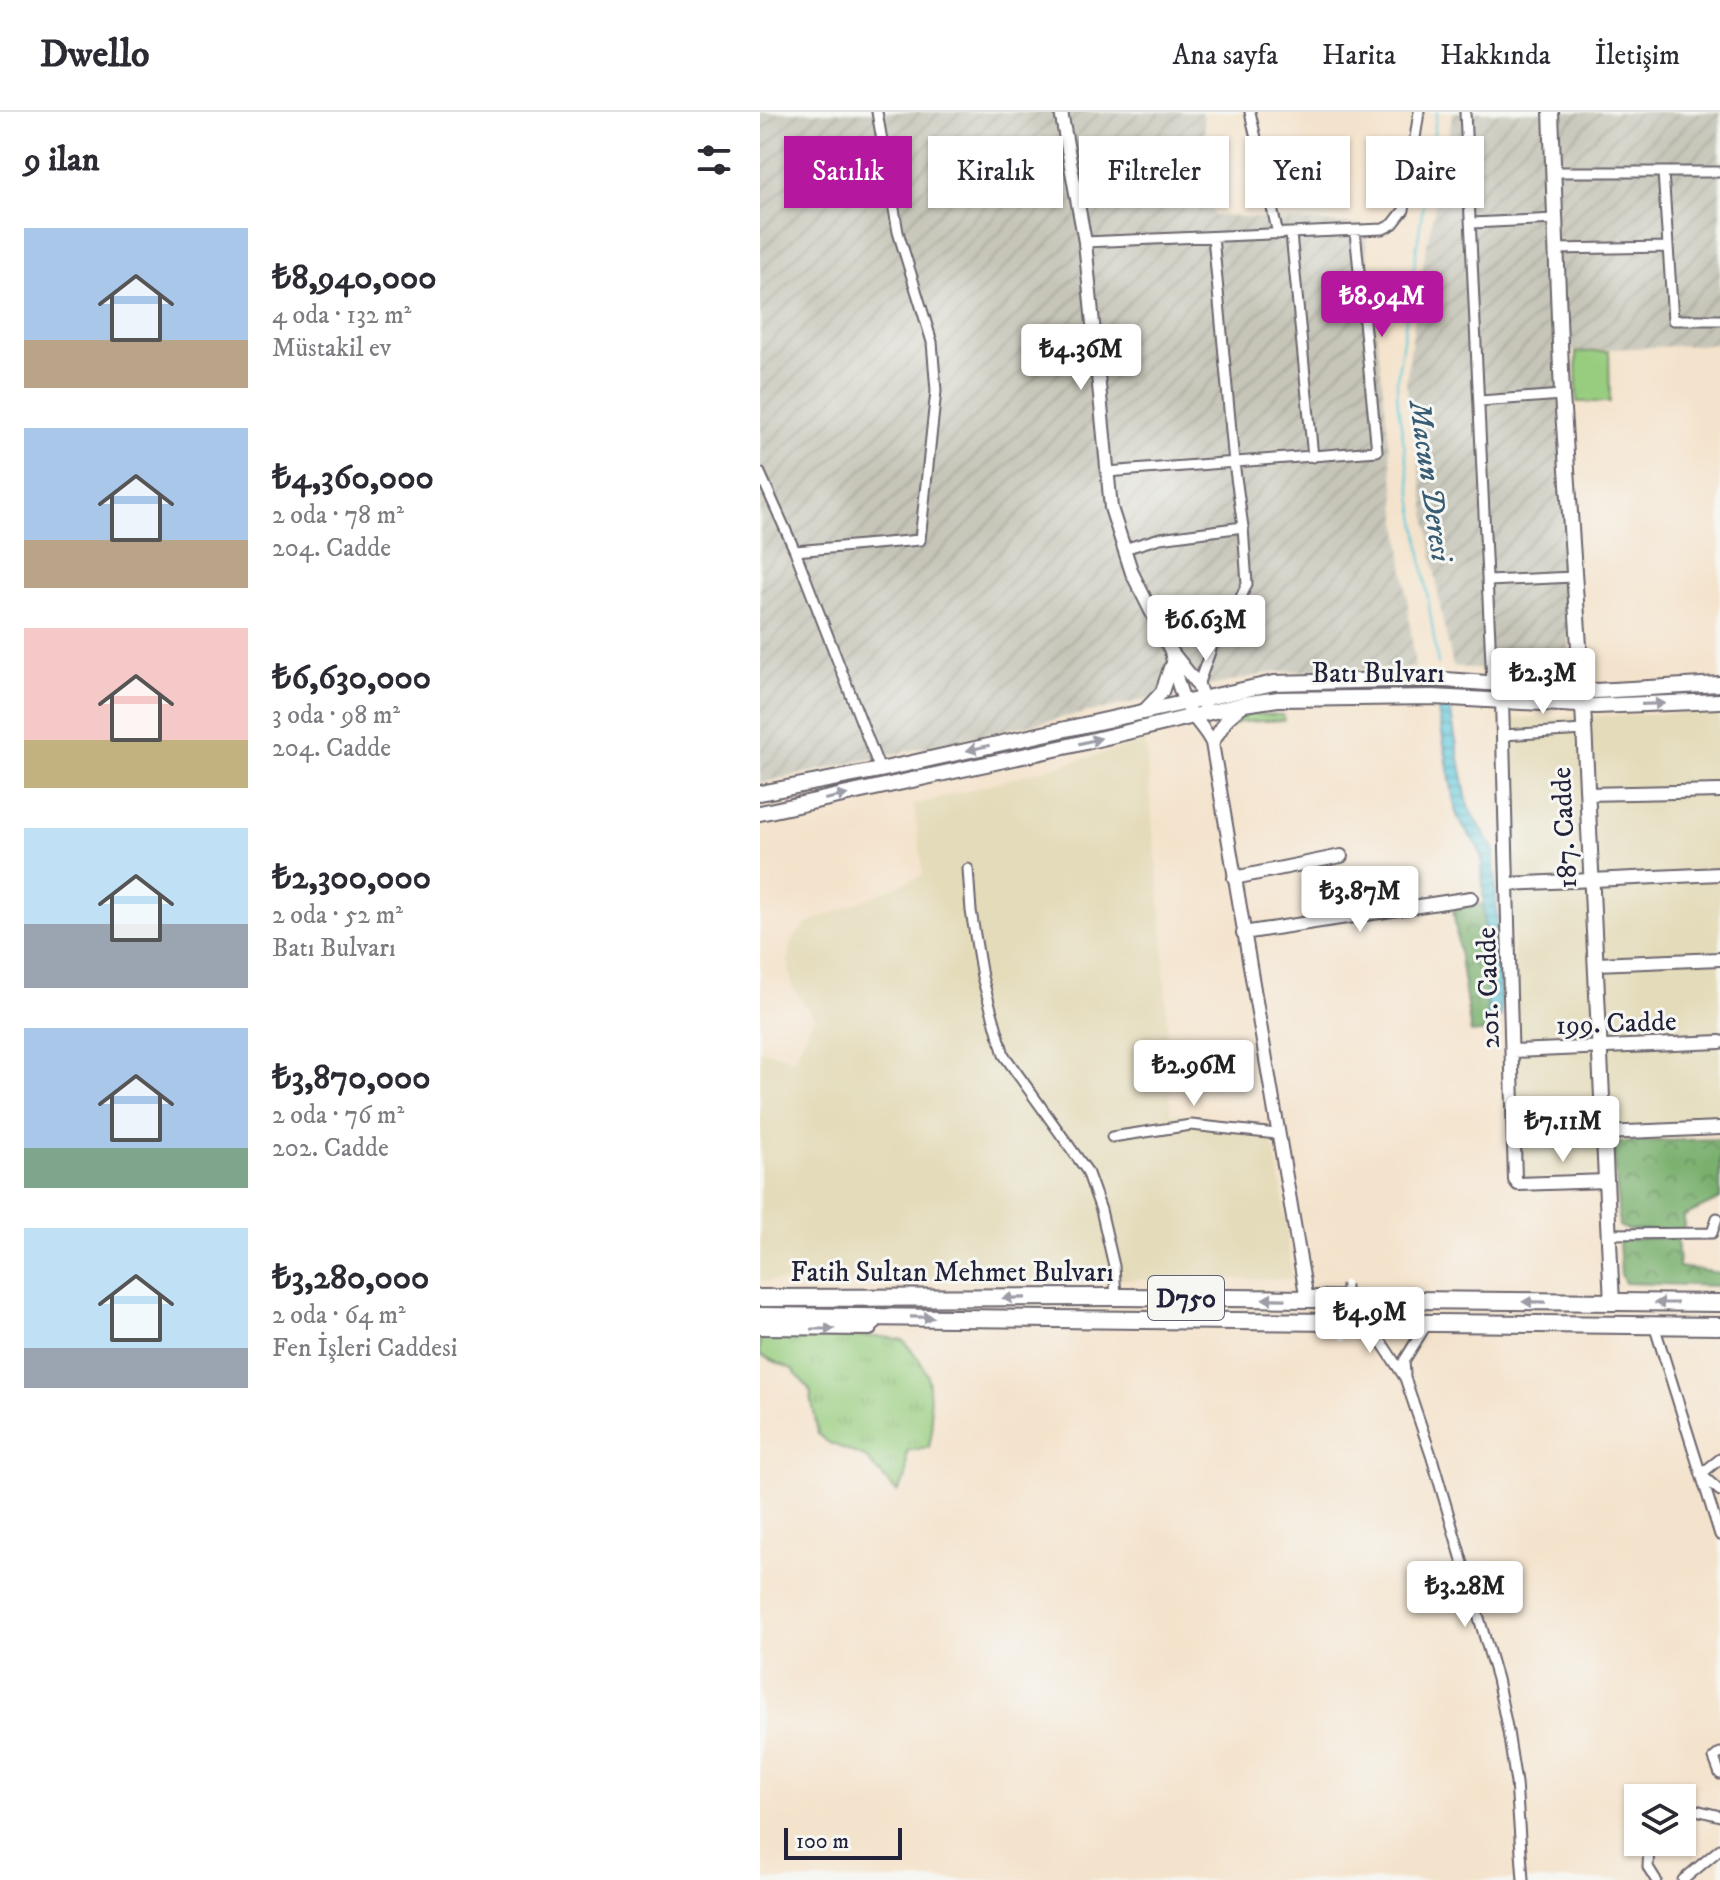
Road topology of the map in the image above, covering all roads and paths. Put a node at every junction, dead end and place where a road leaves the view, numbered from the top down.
1 (877, 112) edge
2 (1061, 112) edge
3 (1250, 112) edge
4 (1419, 112) edge
5 (1465, 112) edge
6 (1551, 112) edge
7 (1554, 172) junction
8 (1663, 172) junction
9 (1720, 172) edge
10 (1555, 219) junction
11 (1472, 223) junction
12 (1355, 231) junction
13 (1278, 234) junction
14 (1291, 234) junction
15 (1213, 237) junction
16 (1085, 242) junction
17 (1668, 247) junction
18 (1556, 249) junction
19 (1720, 320) edge
20 (1562, 395) junction
21 (1480, 401) junction
22 (1313, 457) junction
23 (1234, 463) junction
24 (1107, 472) junction
25 (760, 473) edge
26 (1243, 527) junction
27 (1124, 549) junction
28 (795, 551) junction
29 (1574, 577) junction
30 (1489, 581) junction
31 (1171, 651) junction
32 (1174, 665) junction
33 (1492, 683) junction
34 (1720, 684) edge
35 (1200, 691) junction
36 (1582, 697) junction
37 (1502, 700) junction
38 (1720, 701) edge
39 (1186, 702) junction
40 (1244, 704) junction
41 (1144, 711) junction
42 (1200, 714) junction
43 (1584, 730) junction
44 (1503, 735) junction
45 (1212, 743) junction
46 (880, 770) junction
47 (1720, 791) edge
48 (760, 793) edge
49 (1587, 794) junction
50 (760, 813) edge
51 (1341, 856) dead end
52 (968, 869) dead end
53 (1720, 874) edge
54 (1234, 878) junction
55 (1592, 881) junction
56 (1507, 884) junction
57 (1471, 898) dead end
58 (1243, 933) junction
59 (1720, 959) edge
60 (1596, 964) junction
61 (1720, 1042) edge
62 (1600, 1046) junction
63 (1513, 1051) junction
64 (1720, 1128) edge
65 (1604, 1133) junction
66 (1277, 1134) junction
67 (1112, 1137) dead end
68 (1607, 1181) junction
69 (1717, 1218) dead end
70 (1609, 1234) junction
71 (1346, 1284) dead end
72 (1116, 1297) junction
73 (760, 1298) edge
74 (1307, 1300) junction
75 (1612, 1303) junction
76 (1720, 1303) edge
77 (760, 1316) edge
78 (879, 1317) junction
79 (1428, 1322) junction
80 (1654, 1325) junction
81 (1720, 1326) edge
82 (760, 1328) edge
83 (1346, 1329) junction
84 (1405, 1378) junction
85 (1720, 1459) edge
86 (1701, 1474) junction
87 (1720, 1491) edge
88 (1720, 1535) edge
89 (1720, 1753) edge
90 (1720, 1774) edge
91 (1696, 1810) edge
92 (1720, 1816) edge
93 (1720, 1849) edge
94 (1649, 1856) edge
95 (1523, 1880) edge
96 (1656, 1880) edge
97 (1683, 1880) edge

1 - 28 street
2 - 16 street
3 - 13 street
4 - 12 street
5 - 11 street
6 - 7 main road, 187. Cadde
7 - 8 street
7 - 10 main road, 187. Cadde
8 - 9 street
8 - 17 street
10 - 11 street
10 - 18 main road, 187. Cadde
11 - 21 street
12 - 14 street
12 - 22 street
13 - 14 street
13 - 15 street
14 - 22 street
15 - 16 street
15 - 23 street
16 - 24 street
17 - 18 street
17 - 19 street
18 - 20 main road, 187. Cadde
20 - 21 street
20 - 29 main road, 187. Cadde
21 - 30 street
22 - 23 street
23 - 24 street
23 - 26 street
24 - 27 street
25 - 28 street
26 - 27 street
26 - 35 street
27 - 31 street
28 - 46 street
29 - 30 street
29 - 36 main road, 187. Cadde
30 - 33 street
31 - 32 street
31 - 35 street
32 - 39 street
32 - 41 street
33 - 35 main road, Batı Bulvarı
33 - 36 main road, Batı Bulvarı
34 - 36 main road, Batı Bulvarı
35 - 39 main road, Batı Bulvarı
35 - 42 street
36 - 37 main road, Batı Bulvarı
36 -> 38 main road, Batı Bulvarı
36 - 43 main road, 187. Cadde
37 - 40 main road, Batı Bulvarı
37 - 44 street, 201. Cadde
39 - 41 main road, Batı Bulvarı
39 - 42 street
40 - 42 main road, Batı Bulvarı
40 - 45 street
41 -> 46 main road, Batı Bulvarı
42 - 45 street
50 -> 42 main road, Batı Bulvarı
43 - 44 street
43 - 49 main road, 187. Cadde
44 - 56 street, 201. Cadde
45 - 54 street
46 - 48 main road, Batı Bulvarı
47 - 49 street
49 - 55 main road, 187. Cadde
51 - 54 street
52 - 72 street
53 - 55 street
54 - 58 street
55 - 56 street
55 - 60 main road, 187. Cadde
56 - 63 street, 201. Cadde
57 - 58 street
58 - 66 street
59 - 60 street
60 - 62 main road, 187. Cadde
61 - 62 street, 199. Cadde
62 - 63 street, 199. Cadde
62 - 65 main road, 187. Cadde
63 - 68 street, 201. Cadde
64 - 65 street
65 - 68 main road, 187. Cadde
66 - 67 street
66 - 74 street
68 - 70 main road, 187. Cadde
69 - 70 street
70 - 75 main road, 187. Cadde
71 - 83 street, bridge
72 -> 73 highway, Fatih Sultan Mehmet Bulvarı / D750
74 -> 72 highway, Fatih Sultan Mehmet Bulvarı / D750
75 -> 74 highway, Fatih Sultan Mehmet Bulvarı / D750
76 -> 75 highway, Fatih Sultan Mehmet Bulvarı / D750
77 - 78 highway, Fatih Sultan Mehmet Bulvarı / D750
82 -> 78 street
78 -> 83 highway, Fatih Sultan Mehmet Bulvarı / D750
79 - 80 highway, Fatih Sultan Mehmet Bulvarı / D750
79 - 83 highway, Fatih Sultan Mehmet Bulvarı / D750
79 - 84 street
80 - 81 highway, Fatih Sultan Mehmet Bulvarı / D750
80 - 86 street
83 - 84 street
84 - 95 street
85 - 86 street
86 - 87 street
86 - 88 street
89 - 90 street
91 - 92 street
93 - 97 street
94 - 96 street

